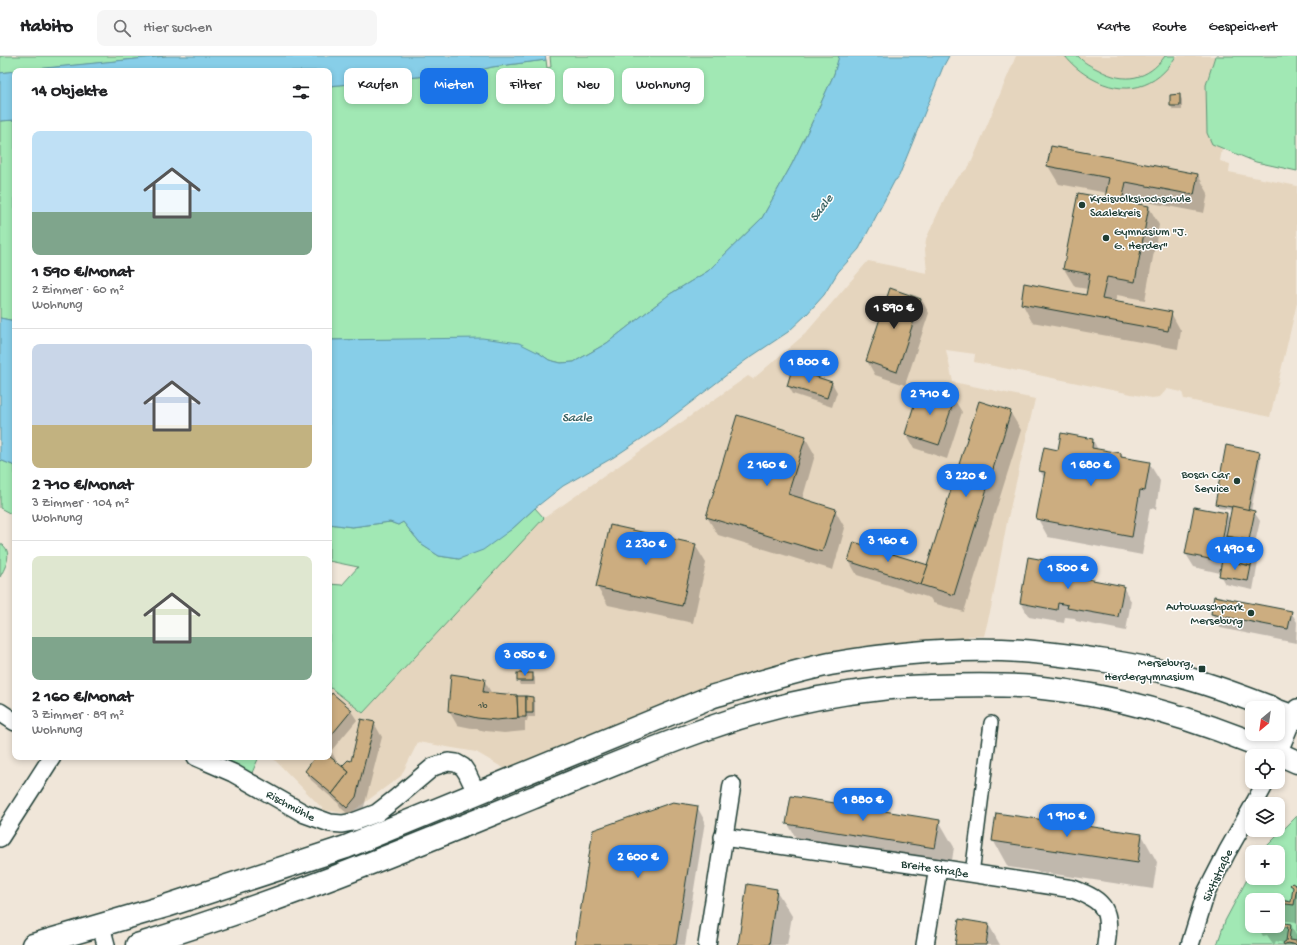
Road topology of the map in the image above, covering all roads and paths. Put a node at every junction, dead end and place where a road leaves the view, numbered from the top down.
1 (1254, 701) edge
2 (0, 712) edge
3 (1291, 714) edge
4 (12, 720) edge
5 (990, 723) dead end
6 (1265, 749) edge
7 (1285, 751) edge
8 (50, 760) edge
9 (203, 760) edge
10 (732, 785) dead end
11 (477, 794) junction
12 (1245, 820) edge
13 (723, 837) junction
14 (0, 838) edge
15 (938, 868) junction
16 (972, 874) junction
17 (103, 935) edge
18 (33, 945) edge
19 (137, 945) edge
20 (707, 945) edge
21 (925, 945) edge
22 (1106, 945) edge
23 (1190, 945) edge

1 - 11 main road
2 - 4 street
3 - 7 street
5 - 16 street
6 - 19 main road
8 - 14 street
9 - 11 street, Rischmühle
10 - 13 street
11 - 17 main road
12 - 23 street, Sixtistraße
13 - 15 street, Breite Straße
13 - 20 street
15 - 16 street, Breite Straße
15 - 21 street
16 - 22 street, Breite Straße
17 - 18 main road

